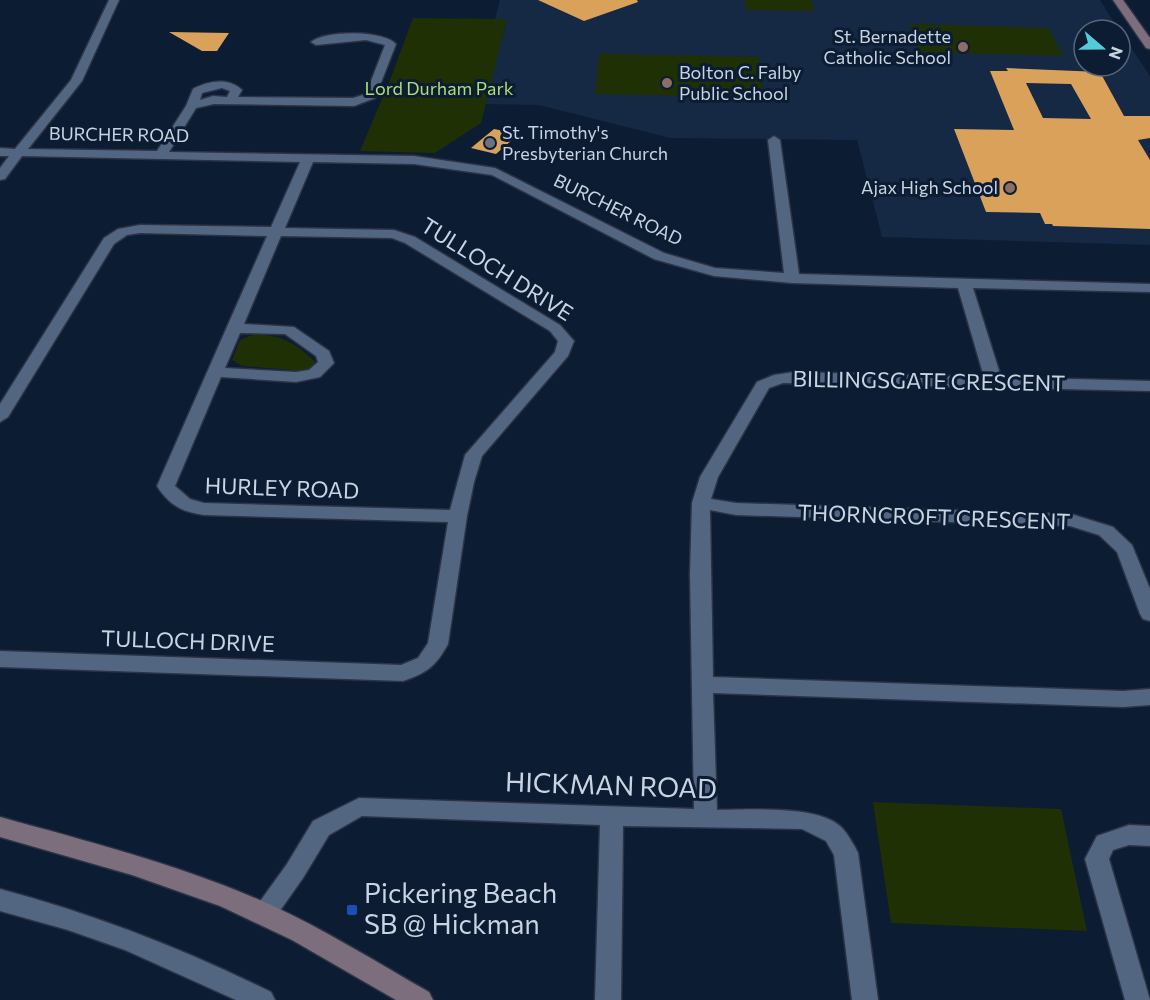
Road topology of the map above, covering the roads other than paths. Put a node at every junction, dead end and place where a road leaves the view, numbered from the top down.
1 (114, 0) edge
2 (1118, 0) edge
3 (316, 42) dead end
4 (1150, 46) edge
5 (774, 140) dead end
6 (0, 152) edge
7 (20, 152) junction
8 (161, 155) junction
9 (308, 158) junction
10 (0, 176) edge
11 (277, 231) junction
12 (792, 279) junction
13 (964, 284) junction
14 (1150, 288) edge
15 (235, 328) junction
16 (215, 372) junction
17 (994, 382) junction
18 (1150, 386) edge
19 (0, 417) edge
20 (701, 503) junction
21 (458, 516) junction
22 (1150, 615) edge
23 (0, 659) edge
24 (705, 685) junction
25 (1150, 697) edge
26 (612, 816) junction
27 (706, 819) junction
28 (0, 827) edge
29 (1150, 836) edge
30 (0, 900) edge
31 (263, 914) junction
32 (262, 1000) edge
33 (420, 1000) edge
34 (608, 1000) edge
35 (865, 1000) edge
36 (1138, 1000) edge

1 - 7 street
2 - 4 street
3 - 8 street
5 - 12 street
6 - 7 street, BURCHER ROAD
7 - 8 street, BURCHER ROAD
7 - 10 street
8 - 9 street, BURCHER ROAD
9 - 11 street, HURLEY ROAD
9 - 12 street, BURCHER ROAD
11 - 15 street, HURLEY ROAD
11 - 19 street, TULLOCH DRIVE
11 - 21 street, TULLOCH DRIVE
12 - 13 street, BURCHER ROAD
13 - 14 street, BURCHER ROAD
13 - 17 street
15 - 16 street, HURLEY ROAD
15 - 16 street
16 - 21 street, HURLEY ROAD
17 - 18 street, BILLINGSGATE CRESCENT
17 - 20 street, BILLINGSGATE CRESCENT
20 - 22 street, THORNCROFT CRESCENT
20 - 24 street, BILLINGSGATE CRESCENT
21 - 23 street, TULLOCH DRIVE
24 - 25 street
24 - 27 street, BILLINGSGATE CRESCENT
26 - 27 street, HICKMAN ROAD
26 - 31 street, HICKMAN ROAD
26 - 34 street
27 - 35 street, HICKMAN ROAD
28 - 31 street
29 - 36 street
30 - 32 street
31 - 33 street

